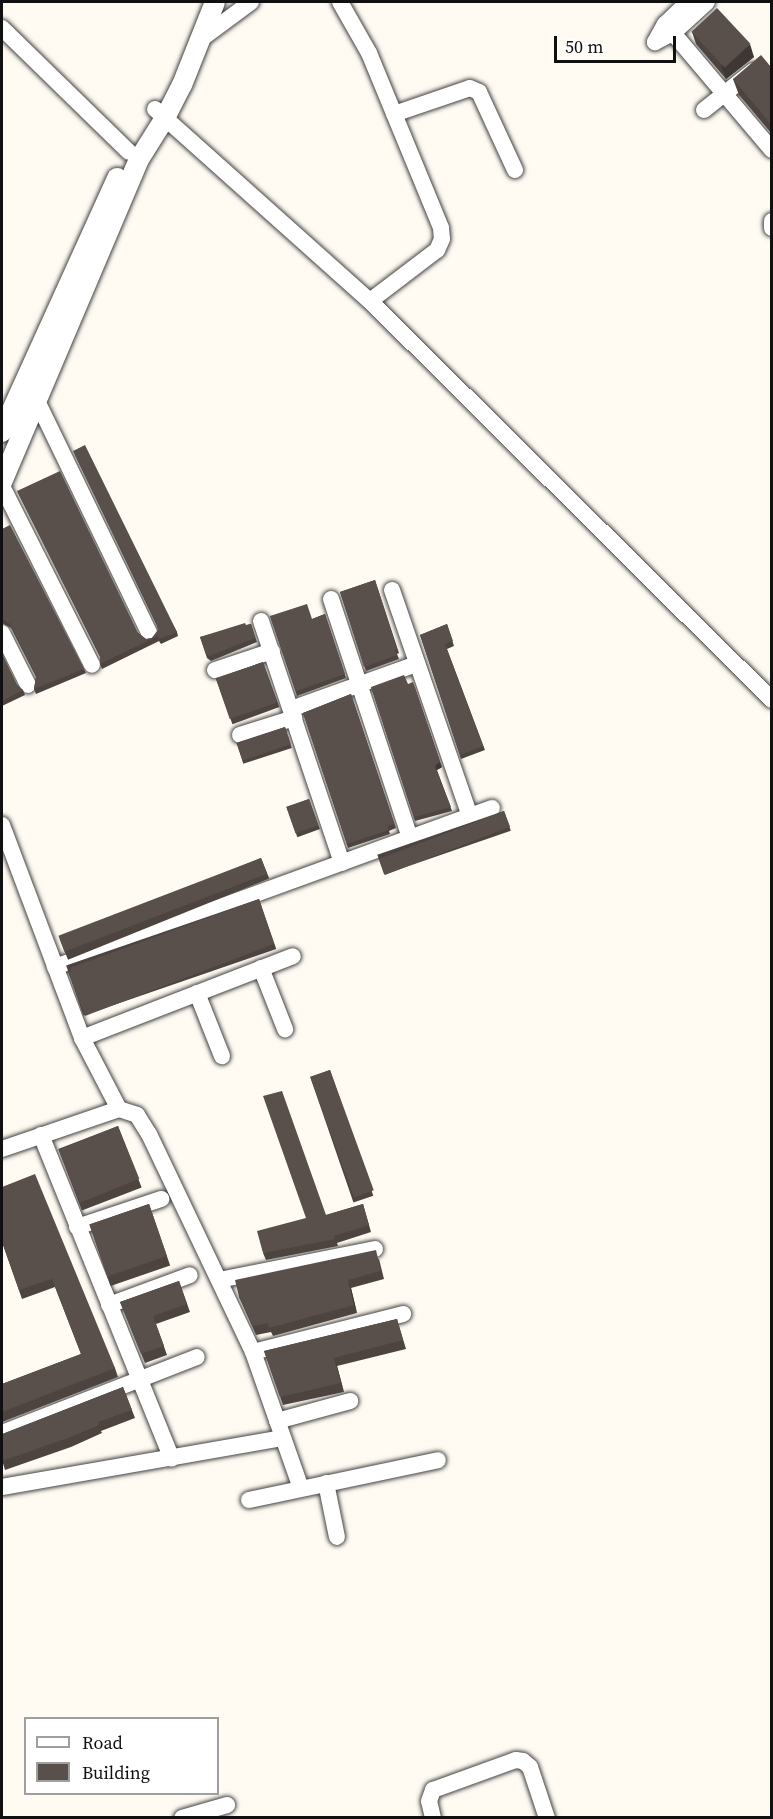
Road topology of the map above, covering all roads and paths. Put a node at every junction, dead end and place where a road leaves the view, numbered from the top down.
1 (204, 2) edge
2 (215, 2) edge
3 (251, 2) edge
4 (340, 2) edge
5 (688, 2) edge
6 (707, 2) edge
7 (2, 28) edge
8 (673, 33) junction
9 (201, 39) junction
10 (759, 66) edge
11 (725, 94) junction
12 (704, 110) dead end
13 (160, 113) junction
14 (394, 114) junction
15 (771, 150) edge
16 (129, 152) junction
17 (515, 170) dead end
18 (771, 221) edge
19 (771, 228) edge
20 (370, 302) junction
21 (18, 395) junction
22 (37, 404) junction
23 (2, 432) edge
24 (2, 484) edge
25 (392, 590) dead end
26 (331, 599) dead end
27 (261, 621) dead end
28 (2, 633) edge
29 (149, 633) dead end
30 (272, 651) junction
31 (417, 664) junction
32 (92, 665) dead end
33 (215, 670) dead end
34 (28, 685) dead end
35 (359, 685) junction
36 (771, 700) edge
37 (292, 713) junction
38 (240, 735) dead end
39 (492, 808) dead end
40 (470, 816) junction
41 (2, 825) edge
42 (410, 838) junction
43 (342, 863) junction
44 (293, 956) dead end
45 (55, 967) junction
46 (261, 968) junction
47 (197, 993) junction
48 (285, 1029) dead end
49 (82, 1038) junction
50 (222, 1056) dead end
51 (118, 1109) junction
52 (40, 1135) junction
53 (2, 1149) edge
54 (161, 1198) dead end
55 (77, 1227) junction
56 (375, 1249) edge
57 (190, 1275) dead end
58 (219, 1280) junction
59 (109, 1305) junction
60 (403, 1314) dead end
61 (253, 1352) junction
62 (197, 1357) dead end
63 (140, 1380) junction
64 (350, 1401) dead end
65 (277, 1421) junction
66 (2, 1433) edge
67 (284, 1441) junction
68 (172, 1459) junction
69 (438, 1460) dead end
70 (326, 1483) junction
71 (2, 1487) edge
72 (301, 1488) junction
73 (249, 1500) dead end
74 (337, 1537) dead end
75 (227, 1804) dead end
76 (182, 1818) edge
77 (433, 1818) edge
78 (547, 1818) edge

1 - 13 street
2 - 9 street
3 - 9 street
4 - 14 street
5 - 8 street
6 - 8 street
7 - 16 street
8 - 11 street
9 - 13 street
10 - 11 street
11 - 12 street
11 - 15 street
13 - 16 street
13 - 20 street
13 - 22 street
14 - 17 street
14 - 20 street
16 - 21 street
18 - 19 street
20 - 36 street
21 - 22 street
21 - 23 street
22 - 24 street
22 - 29 street
24 - 32 street
25 - 31 street
26 - 35 street
27 - 30 street
28 - 34 street
30 - 33 street
30 - 37 street
31 - 35 street
31 - 40 street
35 - 37 street
35 - 42 street
37 - 38 street
37 - 43 street
39 - 40 street
40 - 42 street
41 - 45 street
42 - 43 street
43 - 45 street
44 - 46 street
45 - 49 street
46 - 47 street
46 - 48 street
47 - 49 street
47 - 50 street
49 - 51 street
51 - 52 street
51 - 58 street
52 - 53 street
52 - 55 street
54 - 55 street
55 - 59 street
56 - 58 street
57 - 59 street
58 - 61 street
59 - 63 street
60 - 61 street
61 - 65 street
62 - 63 street
63 - 66 street
63 - 68 street
64 - 65 street
65 - 67 street
67 - 68 street
67 - 72 street
68 - 71 street
69 - 70 street
70 - 72 street
70 - 74 street
72 - 73 street
75 - 76 street
77 - 78 street

